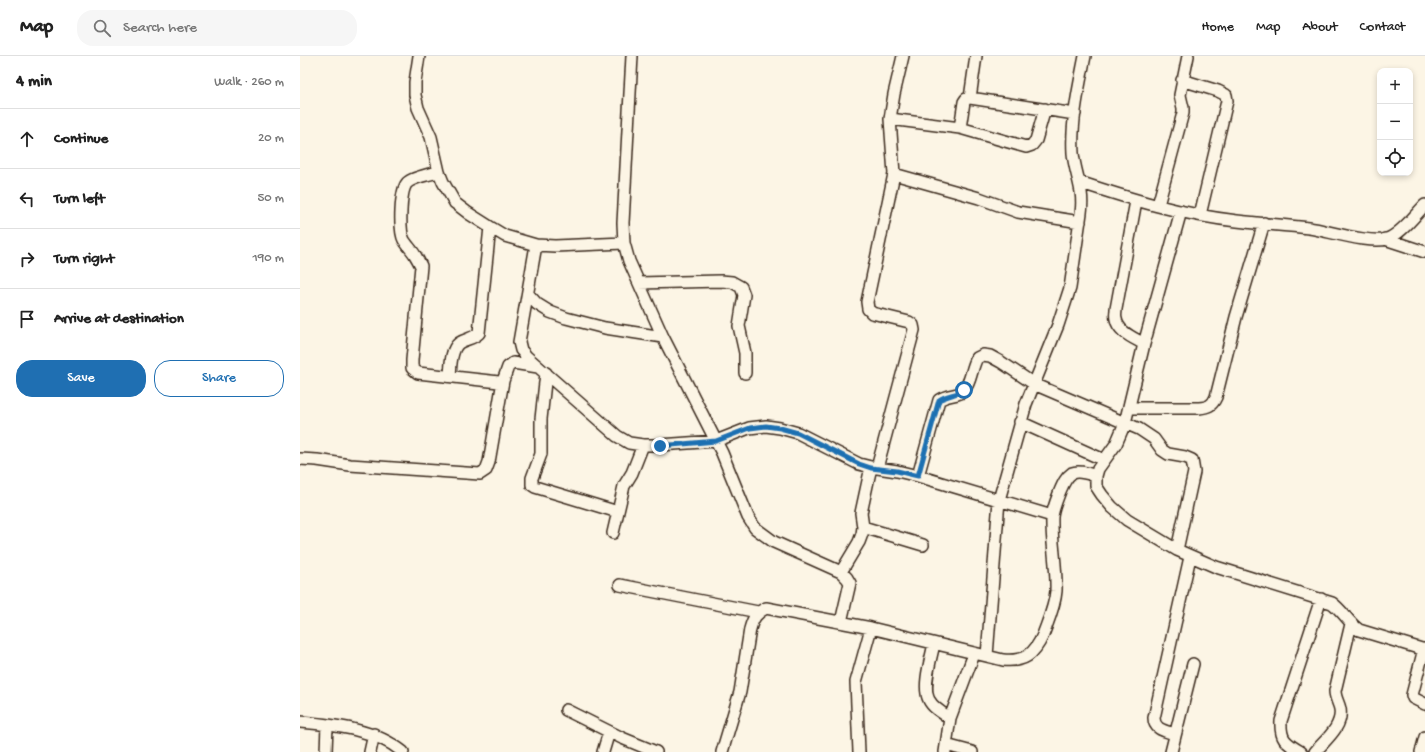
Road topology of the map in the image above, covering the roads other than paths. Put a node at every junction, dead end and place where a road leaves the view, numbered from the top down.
1 (419, 56) edge
2 (632, 56) edge
3 (903, 56) edge
4 (976, 56) edge
5 (1085, 56) edge
6 (1188, 56) edge
7 (1182, 80) junction
8 (970, 98) junction
9 (1045, 109) junction
10 (1075, 114) junction
11 (890, 119) junction
12 (960, 128) junction
13 (439, 172) junction
14 (894, 174) junction
15 (1079, 182) junction
16 (1136, 201) junction
17 (1158, 205) junction
18 (1425, 205) edge
19 (1181, 211) junction
20 (1200, 215) junction
21 (1080, 222) junction
22 (1264, 223) junction
23 (490, 227) junction
24 (1385, 239) junction
25 (624, 243) junction
26 (536, 245) junction
27 (1425, 252) edge
28 (639, 283) junction
29 (528, 294) junction
30 (663, 337) junction
31 (1144, 344) junction
32 (542, 370) junction
33 (745, 373) dead end
34 (450, 376) junction
35 (503, 380) junction
36 (1034, 384) junction
37 (1129, 408) junction
38 (1020, 422) junction
39 (1125, 423) junction
40 (716, 441) junction
41 (643, 446) junction
42 (300, 459) edge
43 (1104, 460) junction
44 (874, 468) junction
45 (918, 476) junction
46 (1096, 476) junction
47 (999, 500) junction
48 (618, 512) junction
49 (1052, 516) junction
50 (863, 527) junction
51 (614, 533) dead end
52 (923, 546) dead end
53 (1177, 550) junction
54 (1190, 557) junction
55 (841, 572) junction
56 (620, 585) dead end
57 (1321, 599) junction
58 (758, 612) junction
59 (841, 622) junction
60 (1351, 624) junction
61 (871, 628) junction
62 (934, 644) junction
63 (1424, 650) edge
64 (974, 654) junction
65 (987, 656) junction
66 (1193, 664) dead end
67 (1425, 704) edge
68 (566, 710) dead end
69 (950, 718) junction
70 (300, 722) edge
71 (328, 725) junction
72 (609, 732) junction
73 (374, 734) junction
74 (1175, 734) junction
75 (1425, 737) edge
76 (946, 749) edge
77 (326, 752) edge
78 (370, 752) edge
79 (403, 752) edge
80 (603, 752) edge
81 (656, 752) edge
82 (722, 752) edge
83 (859, 752) edge
84 (972, 752) edge
85 (1171, 752) edge
86 (1301, 752) edge
87 (1315, 752) edge
88 (1421, 752) edge

1 - 13 street
2 - 25 street
3 - 11 street
4 - 8 street
5 - 10 street
6 - 7 street
7 - 17 street
7 - 20 street
8 - 9 street
8 - 12 street
9 - 10 street
9 - 12 street
10 - 15 street
11 - 12 street
11 - 14 street
13 - 23 street
13 - 34 street
14 - 21 street
14 - 44 street
15 - 16 street
15 - 21 street
16 - 17 street
16 - 31 street
17 - 19 street
18 - 24 street
19 - 20 street
19 - 31 street
20 - 22 street
21 - 36 street
22 - 24 street
22 - 37 street
23 - 26 street
23 - 34 street
24 - 27 street
25 - 26 street
25 - 28 street
26 - 29 street
28 - 30 street
28 - 33 street
29 - 30 street
29 - 32 street
30 - 40 street
31 - 37 street
32 - 35 street
32 - 41 street
32 - 48 street
34 - 35 street
35 - 42 street
36 - 38 street
36 - 39 street
36 - 45 street
37 - 39 street
38 - 43 street
38 - 47 street
39 - 43 street
39 - 53 street
40 - 41 street
40 - 44 street
40 - 55 street
41 - 48 street
43 - 46 street
44 - 45 street
44 - 50 street
45 - 47 street
46 - 49 street
46 - 53 street
47 - 49 street
47 - 65 street
48 - 51 street
49 - 65 street
50 - 52 street
50 - 55 street
53 - 54 street
54 - 57 street
54 - 74 street
55 - 59 street
56 - 58 street
57 - 60 street
57 - 86 street
58 - 59 street
58 - 82 street
59 - 61 street
60 - 63 street
60 - 87 street
61 - 62 street
61 - 83 street
62 - 64 street
62 - 69 street
63 - 67 street
64 - 65 street
64 - 69 street
66 - 74 street
68 - 72 street
69 - 76 street
70 - 71 street
71 - 73 street
71 - 77 street
72 - 80 street
72 - 81 street
73 - 78 street
73 - 79 street
74 - 85 street
75 - 88 street
76 - 84 street

